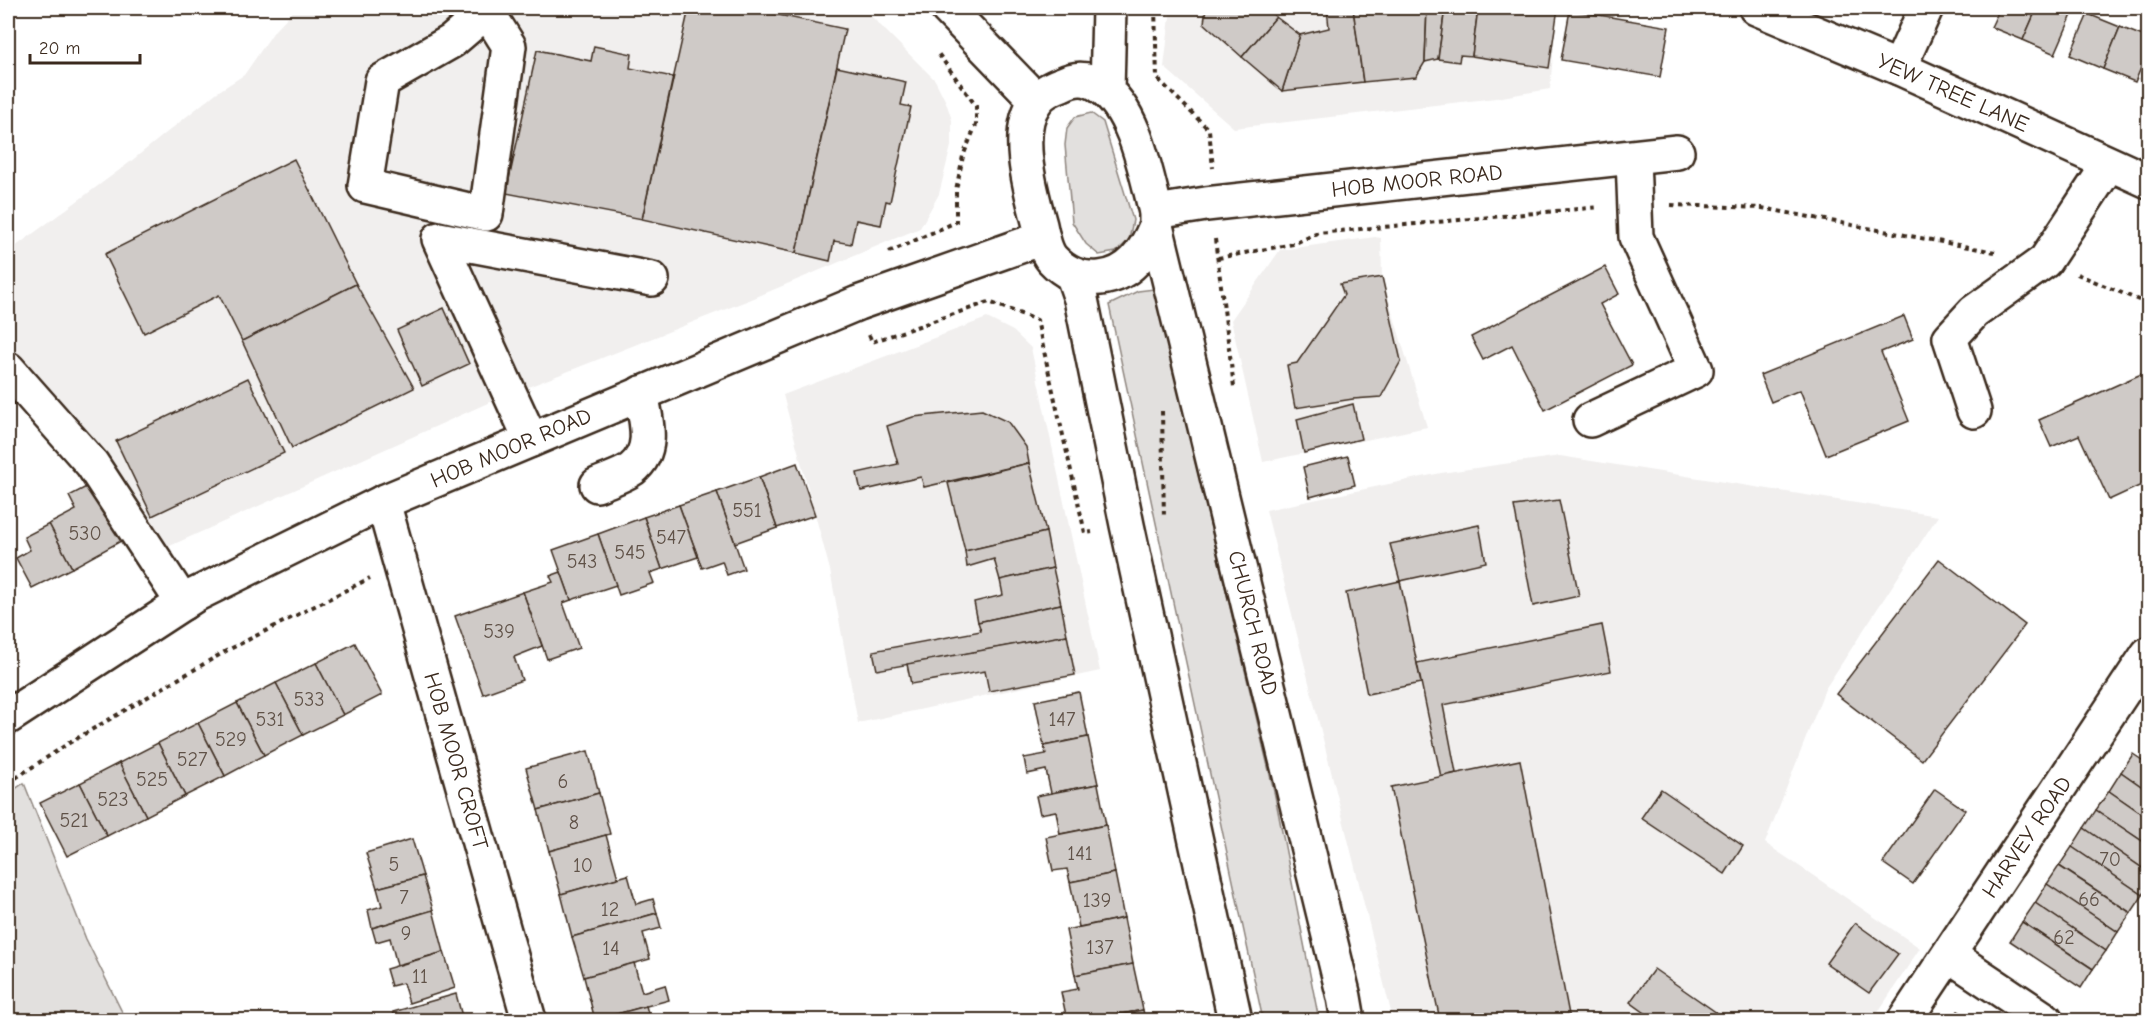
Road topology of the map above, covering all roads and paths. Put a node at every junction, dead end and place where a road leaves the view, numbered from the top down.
1 (947, 8) edge
2 (1109, 8) edge
3 (1756, 8) edge
4 (1926, 8) edge
5 (489, 9) edge
6 (931, 44) dead end
7 (1899, 68) junction
8 (1107, 91) junction
9 (1036, 100) junction
10 (1677, 152) dead end
11 (1633, 158) junction
12 (2109, 164) junction
13 (2148, 181) edge
14 (1634, 203) junction
15 (1156, 219) junction
16 (1043, 238) junction
17 (886, 253) dead end
18 (1218, 258) dead end
19 (2045, 261) junction
20 (1073, 276) junction
21 (652, 279) dead end
22 (858, 303) junction
23 (2148, 304) edge
24 (872, 342) dead end
25 (8, 369) edge
26 (641, 393) junction
27 (1974, 411) dead end
28 (1590, 420) dead end
29 (531, 440) junction
30 (597, 485) dead end
31 (383, 502) junction
32 (399, 562) junction
33 (183, 603) junction
34 (2148, 654) edge
35 (8, 717) edge
36 (8, 783) edge
37 (1949, 955) junction
38 (529, 1020) edge
39 (1235, 1020) edge
40 (1348, 1020) edge
41 (1905, 1020) edge
42 (2046, 1020) edge

1 - 9 street
2 - 8 street
3 - 7 street, YEW TREE LANE
4 - 7 street
5 - 5 street
6 - 17 path
7 - 12 street, YEW TREE LANE
8 - 9 street
8 - 15 street, CHURCH ROAD
9 - 16 street
10 - 11 street, HOB MOOR ROAD
11 - 14 street
11 - 15 street, HOB MOOR ROAD
12 - 13 street, YEW TREE LANE
12 - 19 street
14 - 18 path
14 - 19 path
14 - 28 street
15 - 20 street
15 - 40 street, CHURCH ROAD
16 - 20 street
16 - 22 street, HOB MOOR ROAD
19 - 23 path
19 - 27 street
20 - 39 street
21 - 29 street
22 - 24 path
22 - 26 street, HOB MOOR ROAD
25 - 33 street
26 - 29 street, HOB MOOR ROAD
26 - 30 street
29 - 31 street, HOB MOOR ROAD
31 - 32 street, HOB MOOR CROFT
31 - 33 street, HOB MOOR ROAD
32 - 36 path
32 - 38 street, HOB MOOR CROFT
33 - 35 street, HOB MOOR ROAD
34 - 37 street, HARVEY ROAD
37 - 41 street, HARVEY ROAD
37 - 42 street

